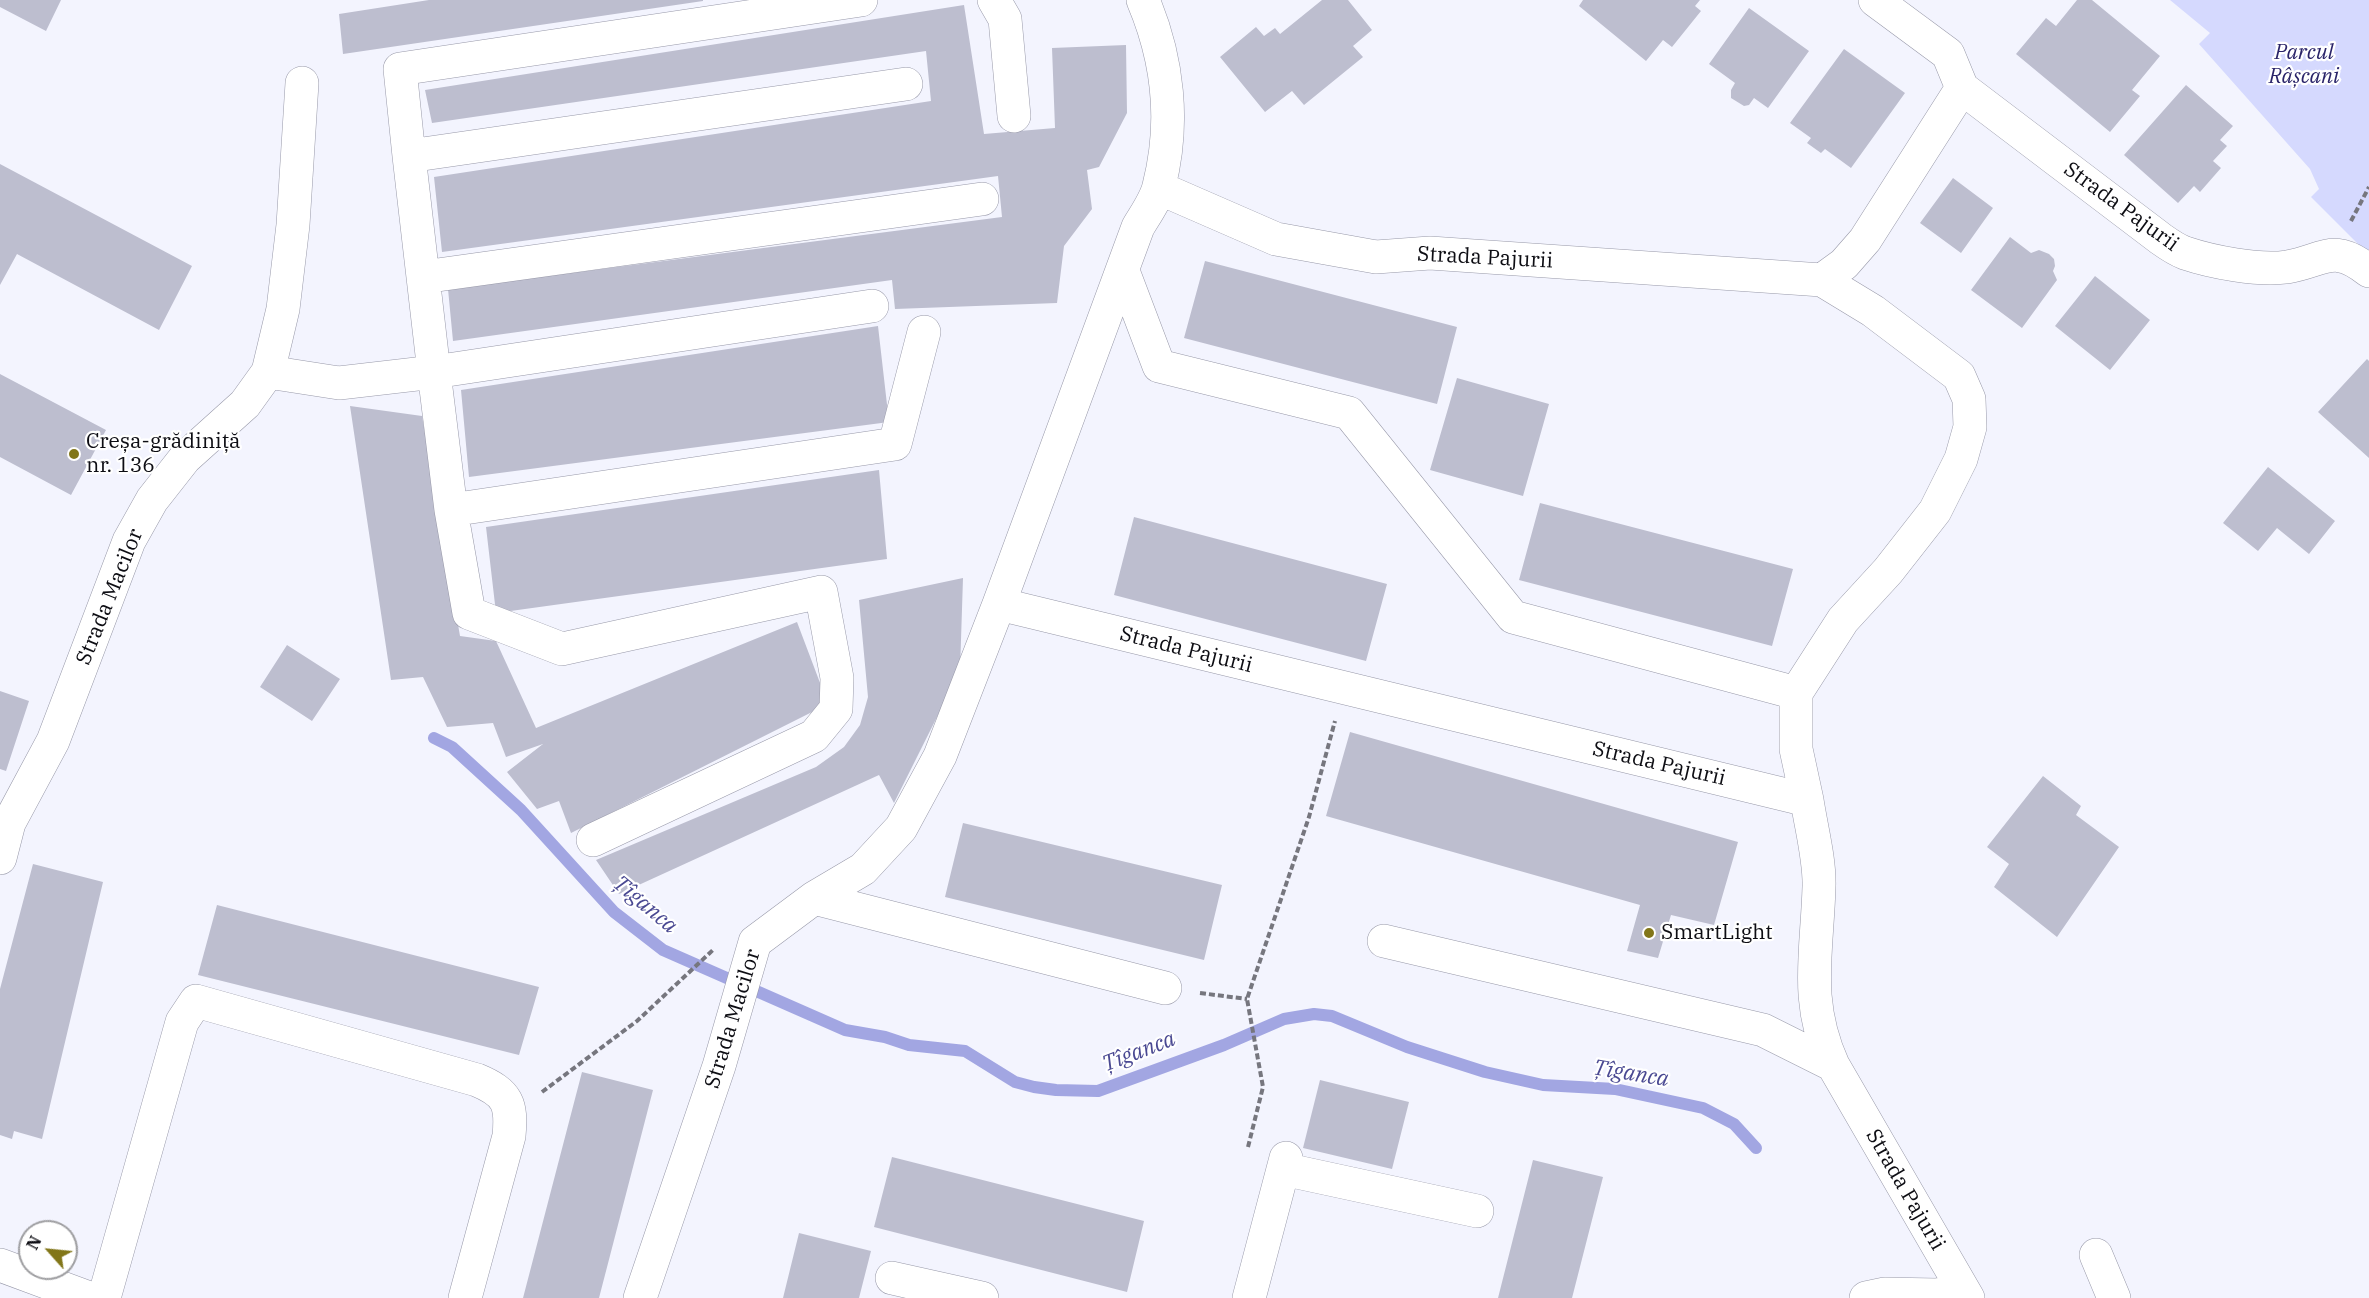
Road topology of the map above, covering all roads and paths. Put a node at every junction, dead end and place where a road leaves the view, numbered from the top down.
1 (861, 0) edge
2 (994, 0) edge
3 (1143, 0) edge
4 (1875, 0) edge
5 (303, 83) dead end
6 (906, 84) dead end
7 (1962, 88) junction
8 (1014, 116) dead end
9 (409, 156) junction
10 (1159, 188) junction
11 (982, 198) dead end
12 (1123, 271) junction
13 (2369, 271) edge
14 (423, 277) junction
15 (1822, 280) junction
16 (872, 306) dead end
17 (924, 332) dead end
18 (268, 372) junction
19 (434, 372) junction
20 (451, 510) junction
21 (999, 604) junction
22 (1343, 689) junction
23 (1796, 693) junction
24 (1807, 800) junction
25 (593, 840) dead end
26 (0, 858) edge
27 (814, 898) junction
28 (1384, 941) dead end
29 (691, 972) dead end
30 (1165, 988) joint
31 (1247, 999) junction
32 (1833, 1065) junction
33 (1263, 1087) dead end
34 (511, 1116) junction
35 (1477, 1211) dead end
36 (2096, 1256) dead end
37 (0, 1264) edge
38 (892, 1278) dead end
39 (1966, 1294) edge
40 (1906, 1297) edge
41 (91, 1298) edge
42 (465, 1298) edge
43 (640, 1298) edge
44 (982, 1298) edge
45 (1249, 1298) edge
46 (1866, 1298) edge
47 (2114, 1298) edge

1 - 9 street
2 - 8 street
3 - 10 street
4 - 7 street
5 - 18 street, Strada Macilor
6 - 9 street
7 - 13 street, Strada Pajurii
7 - 15 street
9 - 14 street
10 - 12 street
10 - 15 street, Strada Pajurii
11 - 14 street
12 - 21 street
12 - 23 street
14 - 19 street
15 - 23 street, Strada Pajurii
16 - 19 street
17 - 20 street
18 - 19 street
18 - 26 street, Strada Macilor
19 - 20 street
20 - 25 street
21 - 22 street, Strada Pajurii
21 - 27 street, Strada Macilor
22 - 24 street, Strada Pajurii
22 - 31 path
23 - 24 street, Strada Pajurii
24 - 32 street, Strada Pajurii
27 - 30 street
27 - 43 street, Strada Macilor
28 - 32 street
29 - 34 path
30 - 31 path
31 - 33 path
32 - 39 street, Strada Pajurii
34 - 41 street
34 - 42 street
35 - 45 street
36 - 47 street
37 - 41 street
38 - 44 street
39 - 40 street
40 - 46 street

